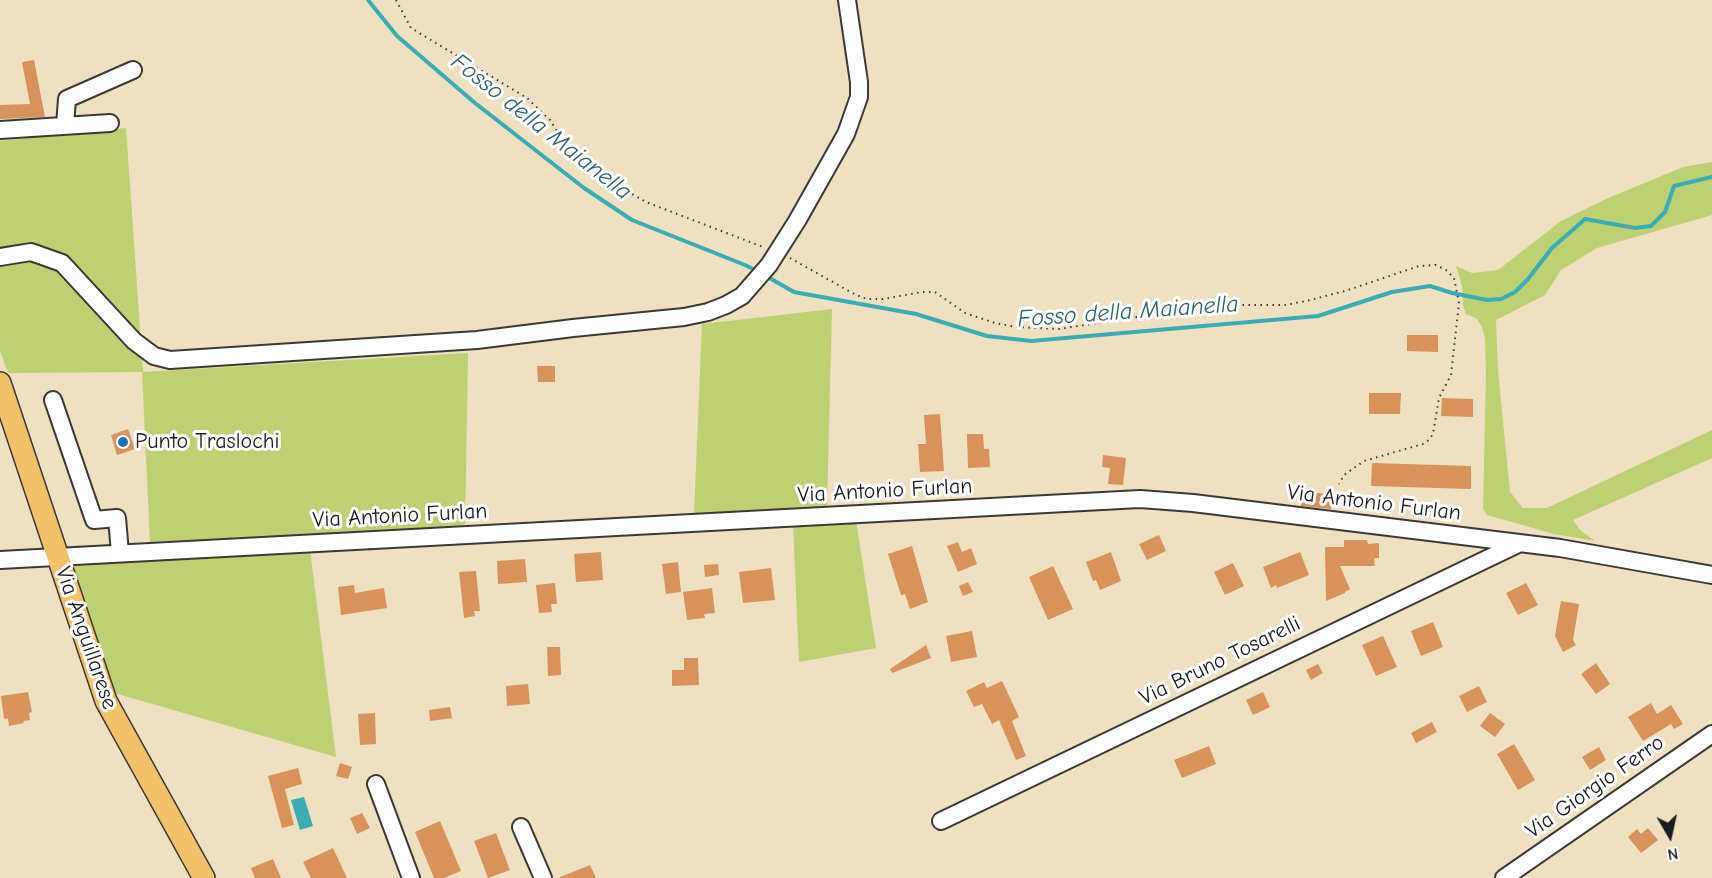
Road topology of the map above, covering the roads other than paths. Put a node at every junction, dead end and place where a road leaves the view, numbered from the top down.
1 (847, 0) edge
2 (133, 70) dead end
3 (110, 123) dead end
4 (65, 126) junction
5 (0, 130) edge
6 (0, 256) edge
7 (0, 383) edge
8 (53, 400) dead end
9 (1519, 544) junction
10 (120, 553) junction
11 (57, 556) junction
12 (0, 560) edge
13 (1712, 575) edge
14 (1712, 734) edge
15 (376, 784) dead end
16 (941, 821) dead end
17 (521, 827) dead end
18 (204, 878) edge
19 (411, 878) edge
20 (543, 878) edge
21 (1504, 878) edge

1 - 6 street
2 - 4 street
3 - 4 street
4 - 5 street
7 - 11 main road, Via Anguillarese
8 - 10 street
9 - 10 street, Via Antonio Furlan
9 - 13 street, Via Antonio Furlan
9 - 16 street, Via Bruno Tosarelli
10 - 11 street, Via Antonio Furlan
11 - 12 street, Via Antonio Furlan
11 - 18 main road, Via Anguillarese
14 - 21 street, Via Giorgio Ferro
15 - 19 street
17 - 20 street

